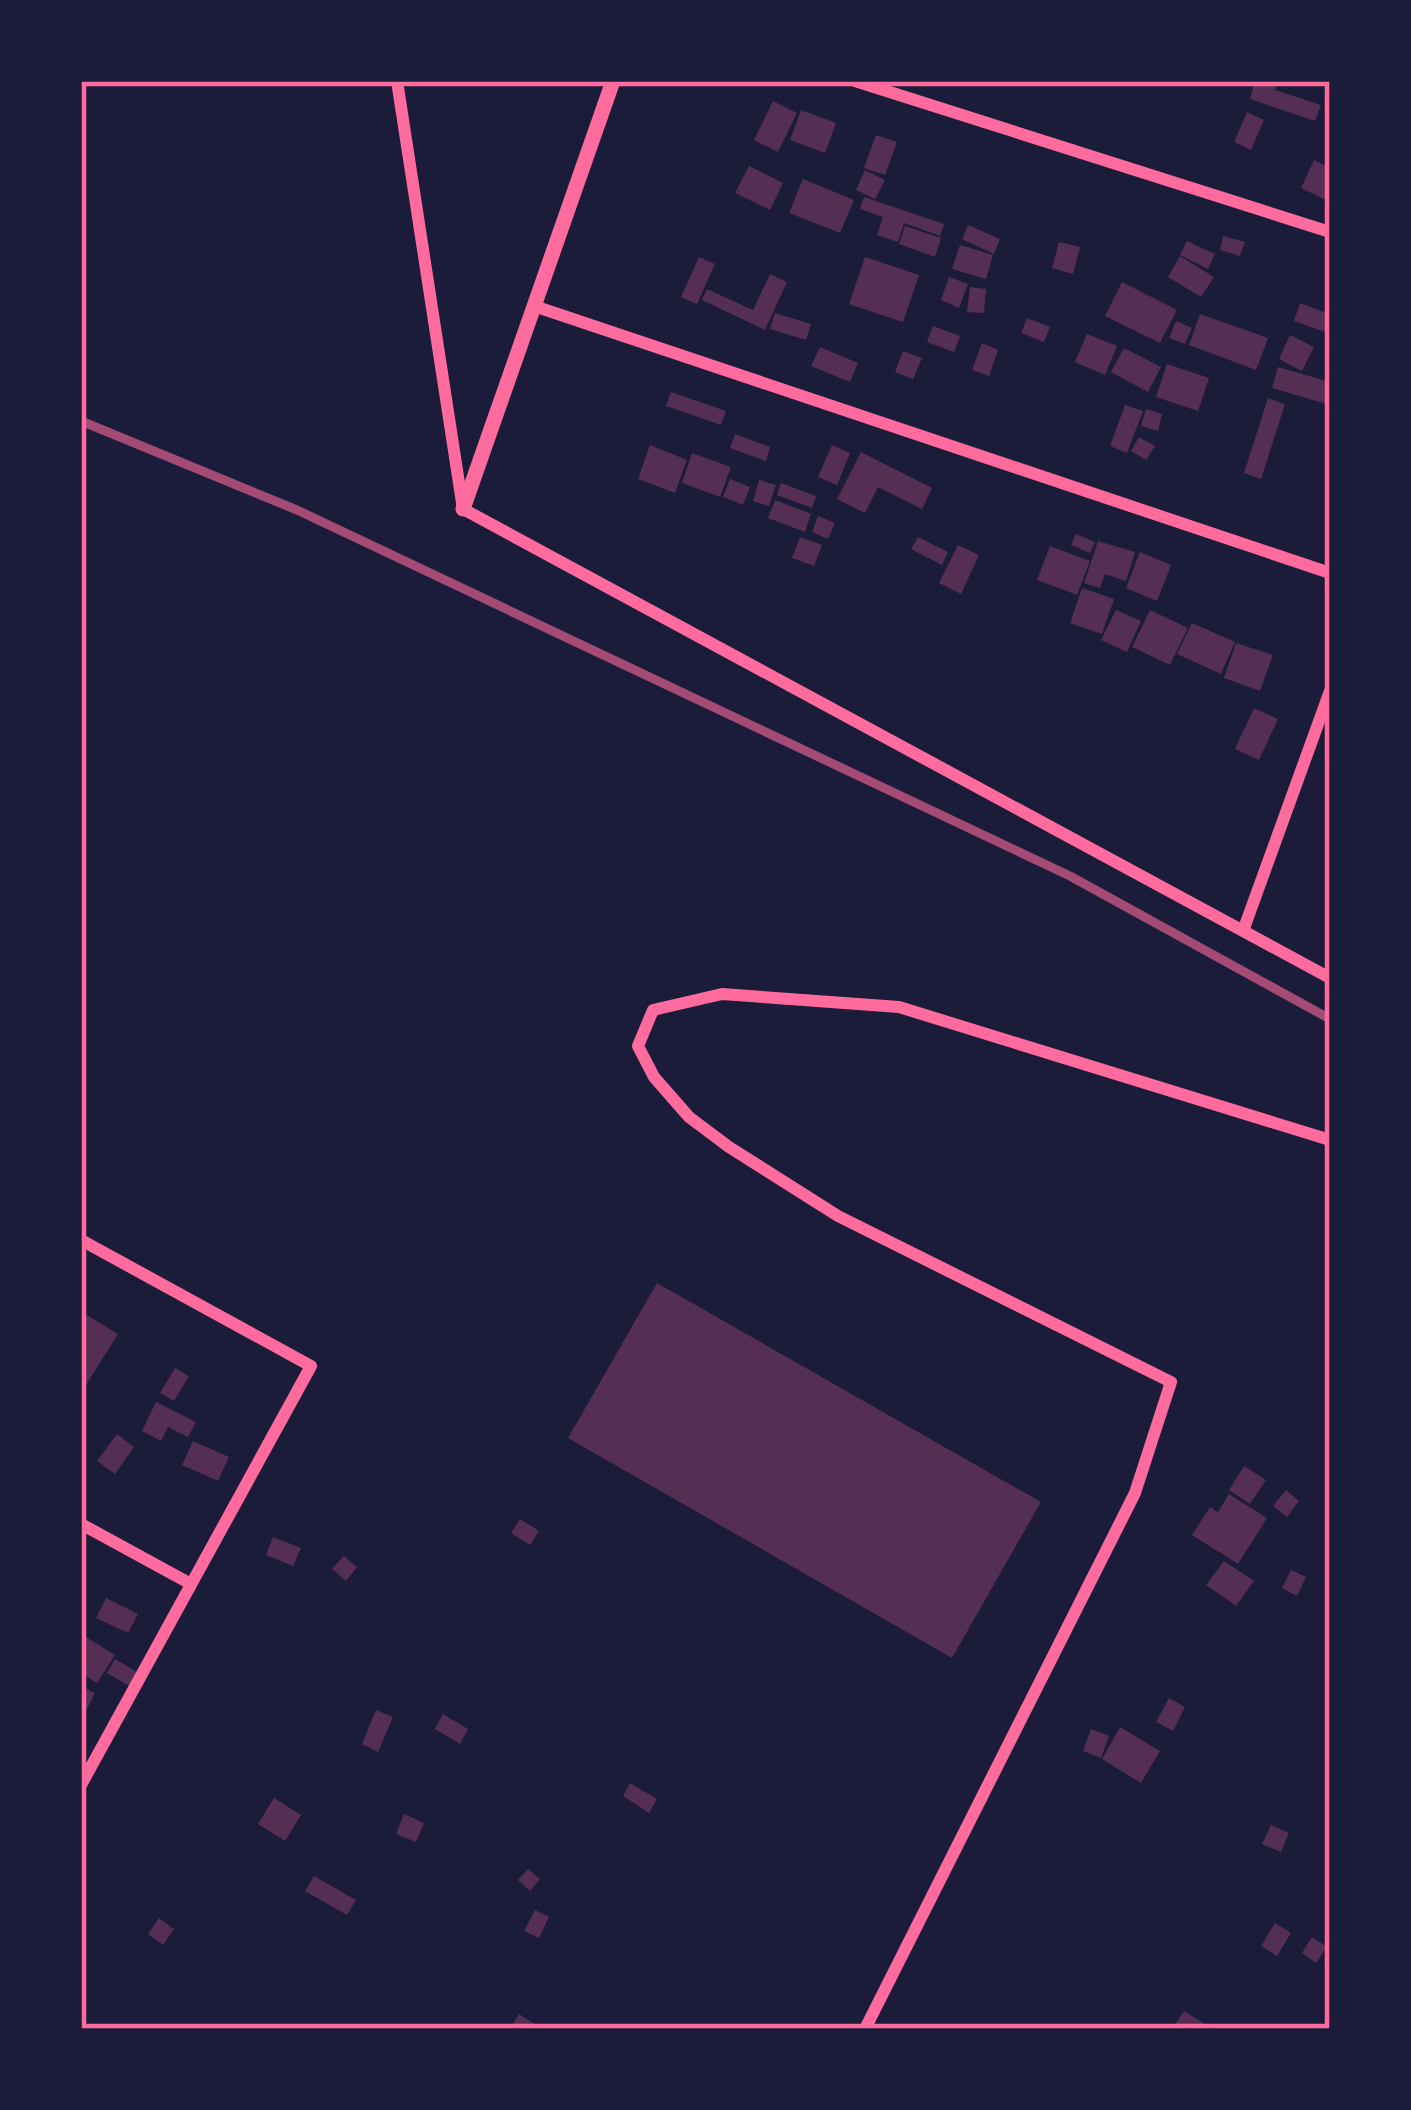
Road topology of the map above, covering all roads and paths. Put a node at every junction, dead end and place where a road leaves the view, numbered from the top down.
1 (397, 81) edge
2 (613, 81) edge
3 (855, 81) edge
4 (1330, 232) edge
5 (534, 306) junction
6 (463, 509) junction
7 (1330, 573) edge
8 (1330, 691) edge
9 (1243, 931) junction
10 (1330, 978) edge
11 (1330, 1140) edge
12 (81, 1240) edge
13 (81, 1524) edge
14 (191, 1584) junction
15 (81, 1784) edge
16 (865, 2029) edge

1 - 6 street
2 - 5 street
3 - 4 street
5 - 6 street
5 - 7 street
6 - 9 street
8 - 9 street
9 - 10 street
11 - 16 street
12 - 14 street
13 - 14 street
14 - 15 street

